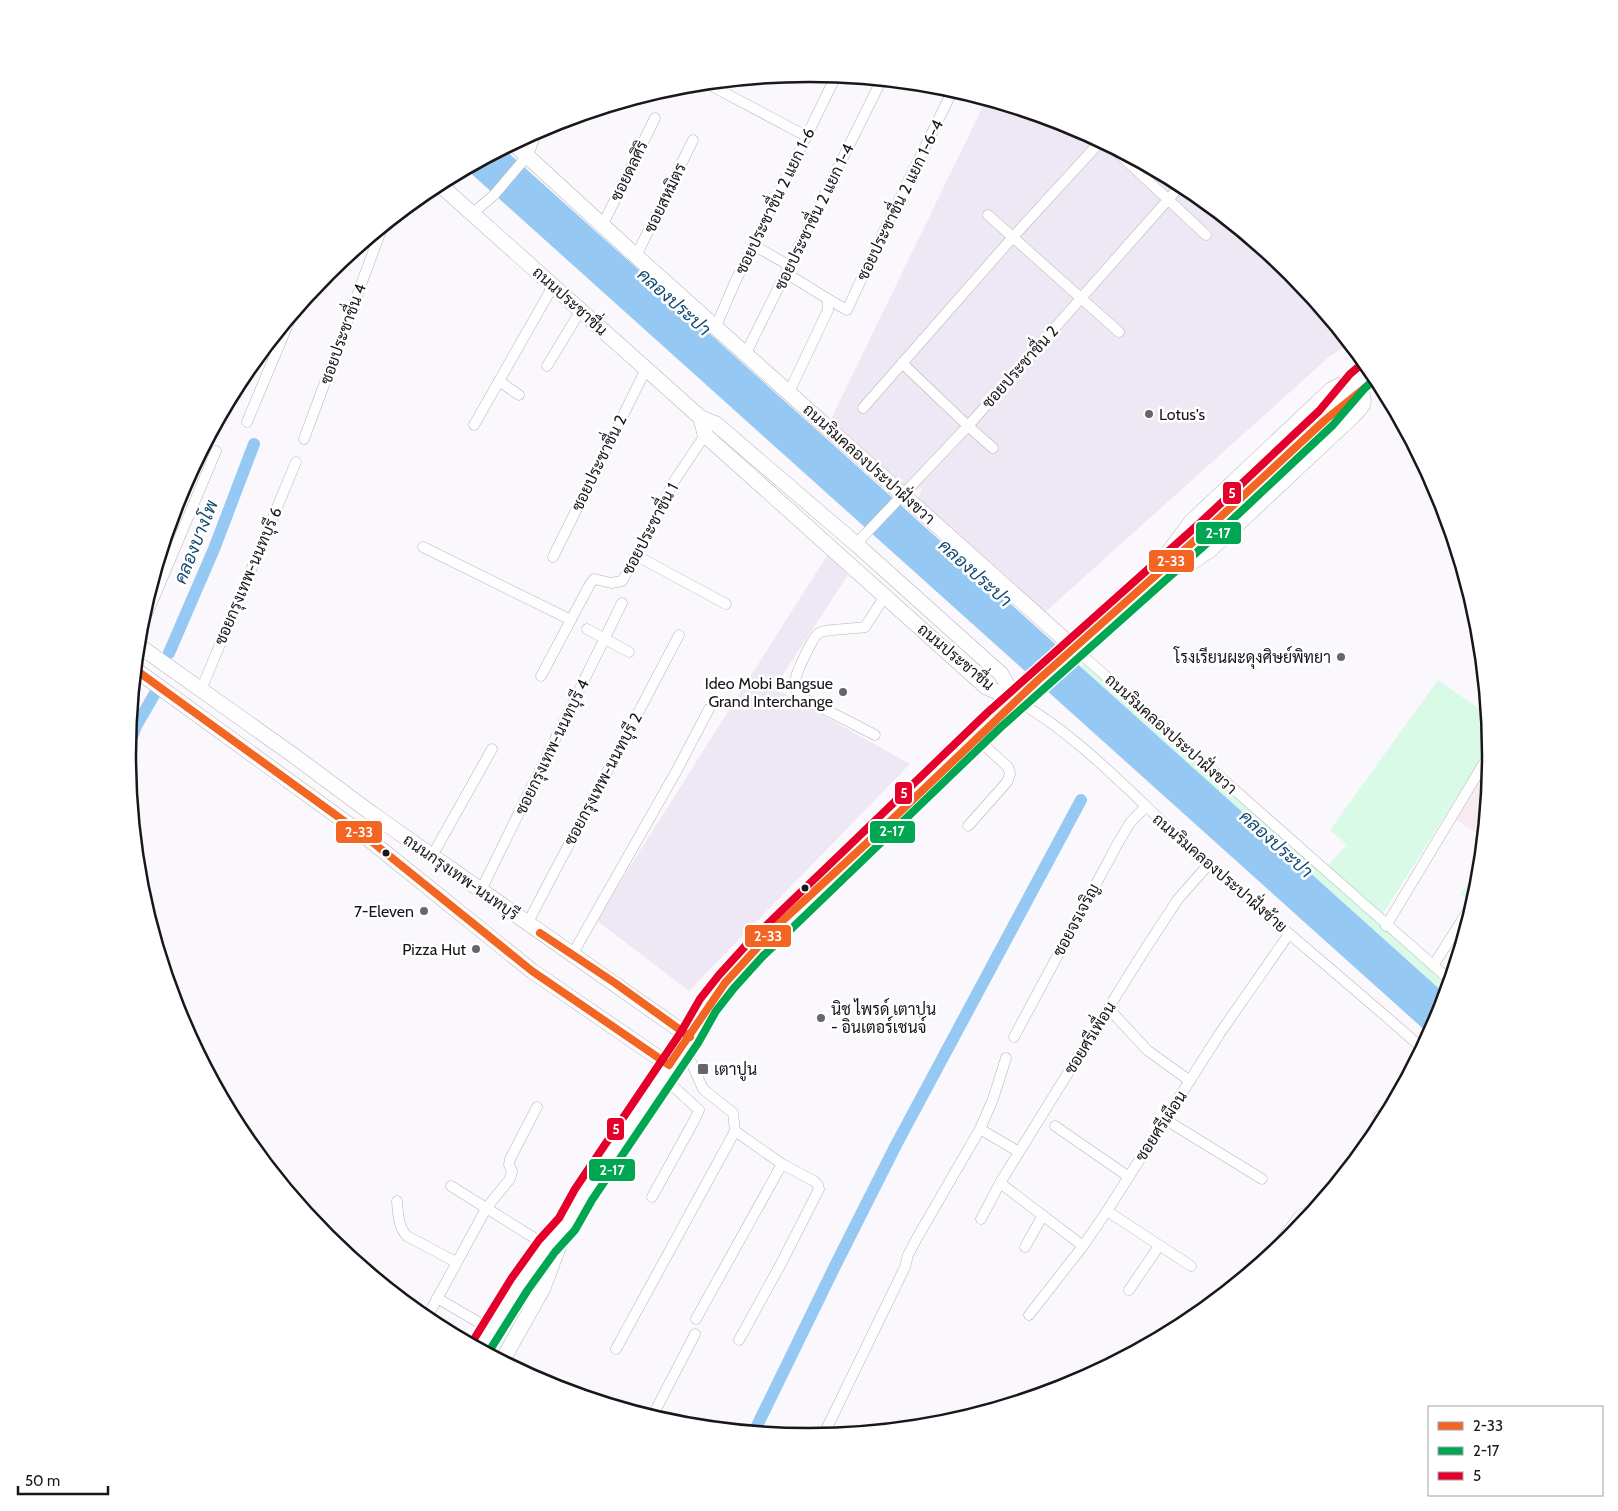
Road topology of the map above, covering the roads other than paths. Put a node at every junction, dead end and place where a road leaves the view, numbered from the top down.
1 (832, 83) edge
2 (878, 86) edge
3 (717, 89) edge
4 (949, 97) edge
5 (654, 118) dead end
6 (806, 136) junction
7 (693, 140) dead end
8 (532, 143) edge
9 (1096, 147) edge
10 (517, 149) edge
11 (524, 159) junction
12 (1130, 164) edge
13 (445, 190) edge
14 (1175, 191) edge
15 (1168, 199) junction
16 (472, 214) junction
17 (988, 215) dead end
18 (603, 224) junction
19 (1206, 235) dead end
20 (1013, 237) junction
21 (378, 240) edge
22 (753, 245) junction
23 (636, 256) junction
24 (788, 270) junction
25 (554, 286) junction
26 (1081, 298) junction
27 (828, 299) junction
28 (580, 310) junction
29 (716, 326) junction
30 (1119, 332) dead end
31 (283, 336) edge
32 (746, 353) junction
33 (902, 363) junction
34 (547, 366) dead end
35 (646, 369) junction
36 (1364, 375) edge
37 (499, 381) junction
38 (1370, 384) edge
39 (789, 392) junction
40 (519, 395) dead end
41 (863, 408) dead end
42 (701, 418) junction
43 (1326, 418) junction
44 (247, 422) dead end
45 (474, 425) dead end
46 (968, 426) junction
47 (705, 435) junction
48 (304, 439) dead end
49 (993, 448) dead end
50 (216, 451) dead end
51 (296, 462) dead end
52 (901, 495) junction
53 (860, 540) junction
54 (422, 547) dead end
55 (638, 556) junction
56 (553, 557) dead end
57 (1159, 572) junction
58 (156, 592) edge
59 (885, 596) junction
60 (622, 603) dead end
61 (726, 604) dead end
62 (571, 620) junction
63 (587, 629) dead end
64 (679, 635) dead end
65 (605, 639) junction
66 (145, 649) edge
67 (1072, 649) junction
68 (629, 652) dead end
69 (141, 674) edge
70 (541, 676) dead end
71 (201, 690) junction
72 (1017, 701) junction
73 (709, 709) dead end
74 (875, 735) dead end
75 (976, 738) junction
76 (492, 749) dead end
77 (1482, 767) edge
78 (1145, 807) junction
79 (968, 826) dead end
80 (432, 856) junction
81 (1209, 864) junction
82 (481, 890) junction
83 (1461, 922) edge
84 (526, 924) junction
85 (1386, 926) junction
86 (1288, 934) junction
87 (572, 955) junction
88 (1433, 966) junction
89 (1445, 976) edge
90 (1109, 1009) junction
91 (690, 1037) junction
92 (1014, 1037) dead end
93 (1417, 1044) edge
94 (685, 1058) junction
95 (1006, 1058) dead end
96 (669, 1066) junction
97 (1190, 1081) junction
98 (674, 1087) dead end
99 (538, 1107) dead end
100 (1166, 1120) junction
101 (1055, 1126) dead end
102 (980, 1129) junction
103 (735, 1131) junction
104 (1014, 1149) dead end
105 (782, 1164) junction
106 (1129, 1177) junction
107 (1262, 1179) dead end
108 (1000, 1184) junction
109 (451, 1186) dead end
110 (652, 1197) dead end
111 (397, 1201) dead end
112 (487, 1208) junction
113 (1107, 1211) junction
114 (1043, 1215) junction
115 (981, 1219) dead end
116 (567, 1224) junction
117 (548, 1246) junction
118 (1083, 1246) junction
119 (1159, 1246) junction
120 (1025, 1248) dead end
121 (456, 1262) junction
122 (1191, 1266) dead end
123 (1129, 1290) dead end
124 (437, 1298) junction
125 (430, 1311) edge
126 (1029, 1315) dead end
127 (696, 1319) dead end
128 (490, 1328) junction
129 (695, 1334) dead end
130 (740, 1340) dead end
131 (482, 1343) edge
132 (616, 1349) dead end
133 (505, 1356) edge
134 (655, 1411) edge
135 (827, 1428) edge

1 - 6 street, ซอยประชาชื่น 2 แยก 1-6
2 - 24 street, ซอยประชาชื่น 2 แยก 1-4
3 - 6 street
4 - 27 street, ซอยประชาชื่น 2 แยก 1-6-4
5 - 18 street, ซอยดลศิริ
6 - 22 street, ซอยประชาชื่น 2 แยก 1-6
7 - 23 street, ซอยสหมิตร
8 - 11 street
9 - 20 street
10 - 11 main road, ถนนริมคลองประปาฝั่งขวา
11 - 16 street
11 - 18 main road, ถนนริมคลองประปาฝั่งขวา
12 - 15 street
13 - 16 main road, ถนนประชาชื่น
14 - 15 street, ซอยประชาชื่น 2
15 - 19 street
15 - 26 street, ซอยประชาชื่น 2
16 - 25 main road, ถนนประชาชื่น
17 - 20 street
18 - 23 main road, ถนนริมคลองประปาฝั่งขวา
20 - 26 street
20 - 33 street
21 - 48 street, ซอยประชาชื่น 4
22 - 24 street
22 - 29 street, ซอยประชาชื่น 2 แยก 1-6
23 - 29 main road, ถนนริมคลองประปาฝั่งขวา
24 - 27 street
24 - 32 street, ซอยประชาชื่น 2 แยก 1-4
25 - 28 main road, ถนนประชาชื่น
25 - 37 street
26 - 30 street
26 - 46 street, ซอยประชาชื่น 2
27 - 39 street
28 - 34 street
28 - 35 main road, ถนนประชาชื่น
29 - 32 main road, ถนนริมคลองประปาฝั่งขวา
31 - 44 street
32 - 39 main road, ถนนริมคลองประปาฝั่งขวา
33 - 41 street
33 - 46 street
35 - 42 main road, ถนนประชาชื่น
35 - 56 street, ซอยประชาชื่น 2
36 - 43 main road, bridge
37 - 40 street
37 - 45 street
38 - 43 main road, bridge
39 - 52 main road, ถนนริมคลองประปาฝั่งขวา
42 - 47 main road
42 - 53 main road, ถนนประชาชื่น
43 - 57 main road
46 - 49 street
46 - 52 street, ซอยประชาชื่น 2
47 - 55 street, ซอยประชาชื่น 1
47 - 59 main road, ถนนประชาชื่น
50 - 58 street
51 - 71 street, ซอยกรุงเทพ-นนทบุรี 6
52 - 53 street, ซอยประชาชื่น 2
52 - 67 main road, ถนนริมคลองประปาฝั่งขวา
53 - 72 main road, ถนนประชาชื่น
54 - 62 street
55 - 61 street
55 - 62 street, ซอยประชาชื่น 1
57 - 57 main road
57 - 67 main road
59 - 72 main road, ถนนประชาชื่น
59 - 74 street
60 - 65 street, ซอยกรุงเทพ-นนทบุรี 4
62 - 70 street, ซอยประชาชื่น 1
63 - 65 street
64 - 84 street, ซอยกรุงเทพ-นนทบุรี 2
65 - 68 street
65 - 82 street, ซอยกรุงเทพ-นนทบุรี 4
66 - 71 main road, ถนนกรุงเทพ-นนทบุรี
67 - 72 main road
67 - 85 street, ถนนริมคลองประปาฝั่งขวา
69 - 96 main road, ถนนกรุงเทพ-นนทบุรี
71 - 80 main road, ถนนกรุงเทพ-นนทบุรี
72 - 75 main road
72 - 78 street, ถนนริมคลองประปาฝั่งซ้าย
73 - 87 street
75 - 79 street
75 - 91 main road
76 - 80 street
77 - 85 street
78 - 81 street, ถนนริมคลองประปาฝั่งซ้าย
78 - 92 street, ซอยจรเจริญ
80 - 82 main road, ถนนกรุงเทพ-นนทบุรี
81 - 86 street, ถนนริมคลองประปาฝั่งซ้าย
81 - 90 street, ซอยศรีเพื่อน
82 - 84 main road, ถนนกรุงเทพ-นนทบุรี
83 - 88 street
84 - 87 main road, ถนนกรุงเทพ-นนทบุรี
85 - 88 street, ถนนริมคลองประปาฝั่งขวา
86 - 93 street, ถนนริมคลองประปาฝั่งซ้าย
86 - 97 street, ซอยศรีเผือน
87 - 91 main road, ถนนกรุงเทพ-นนทบุรี
88 - 89 street, ถนนริมคลองประปาฝั่งขวา
90 - 97 street
90 - 108 street, ซอยศรีเพื่อน
91 - 94 street
91 - 96 main road
94 - 96 street
94 - 103 street
95 - 102 street
96 - 116 main road
97 - 100 street, ซอยศรีเผือน
98 - 110 street
99 - 112 street
100 - 106 street, ซอยศรีเผือน
100 - 107 street
101 - 106 street
102 - 104 street
102 - 135 street
103 - 105 street
103 - 132 street
105 - 127 street
105 - 130 street
106 - 113 street, ซอยศรีเผือน
108 - 114 street
108 - 115 street, ซอยศรีเพื่อน
109 - 112 street
111 - 121 street
112 - 117 street
112 - 121 street
113 - 118 street, ซอยศรีเผือน
113 - 119 street
114 - 118 street
114 - 120 street
116 - 117 main road
116 - 133 main road
117 - 128 main road
118 - 126 street, ซอยศรีเผือน
119 - 122 street
119 - 123 street
121 - 124 street
124 - 125 street
124 - 128 street
128 - 131 main road
129 - 134 street

